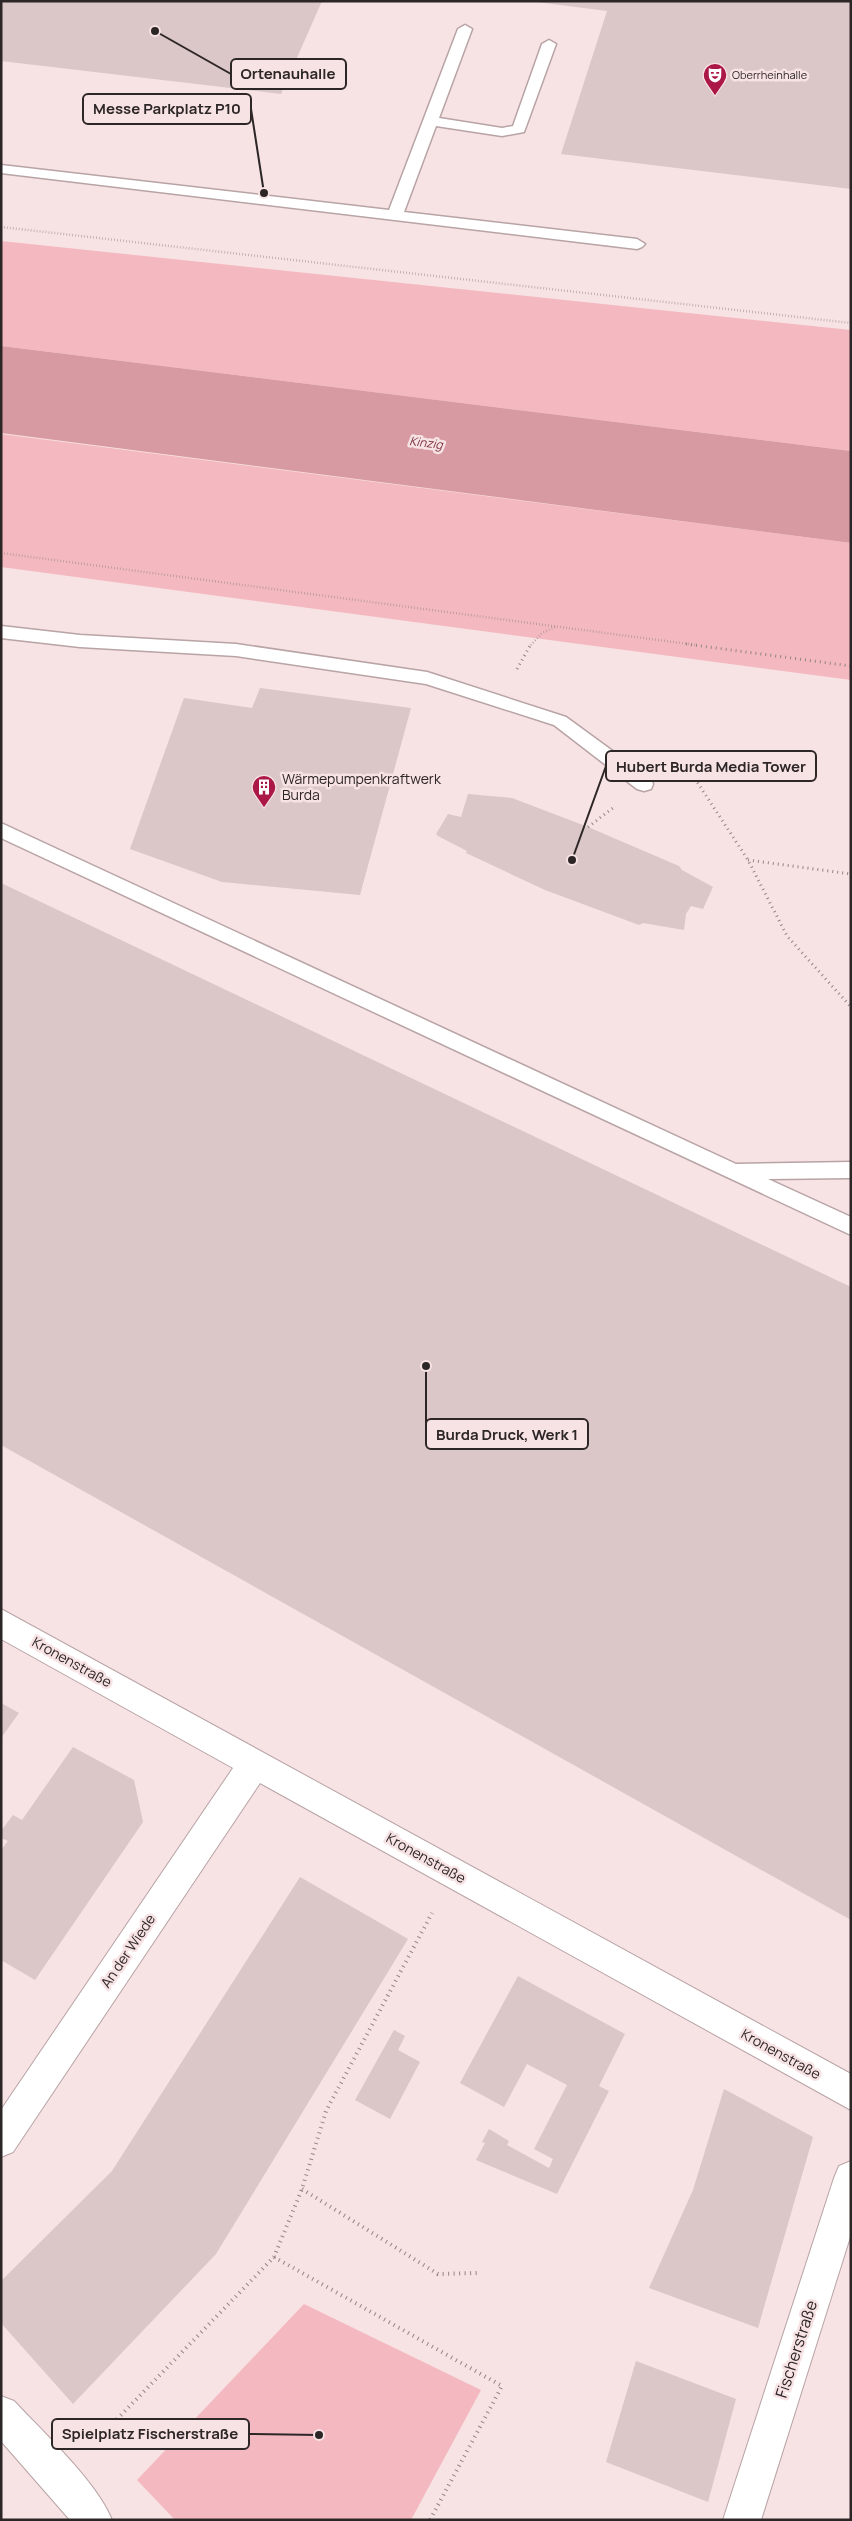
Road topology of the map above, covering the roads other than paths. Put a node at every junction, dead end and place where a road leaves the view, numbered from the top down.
1 (465, 29) dead end
2 (549, 44) dead end
3 (431, 121) junction
4 (1, 169) edge
5 (395, 215) junction
6 (637, 244) dead end
7 (1, 632) edge
8 (644, 784) dead end
9 (1, 830) edge
10 (851, 1170) edge
11 (733, 1171) junction
12 (851, 1227) edge
13 (1, 1623) edge
14 (255, 1763) junction
15 (851, 2092) edge
16 (1, 2140) edge
17 (851, 2178) edge
18 (1, 2414) edge
19 (94, 2520) edge
20 (742, 2520) edge

1 - 3 lane
2 - 3 lane
3 - 5 lane
4 - 5 lane
5 - 6 lane
7 - 8 lane
9 - 11 lane
10 - 11 lane
11 - 12 lane
13 - 14 street, Kronenstraße
14 - 15 street, Kronenstraße
14 - 16 street, An der Wiede
17 - 20 street, Fischerstraße
18 - 19 street

